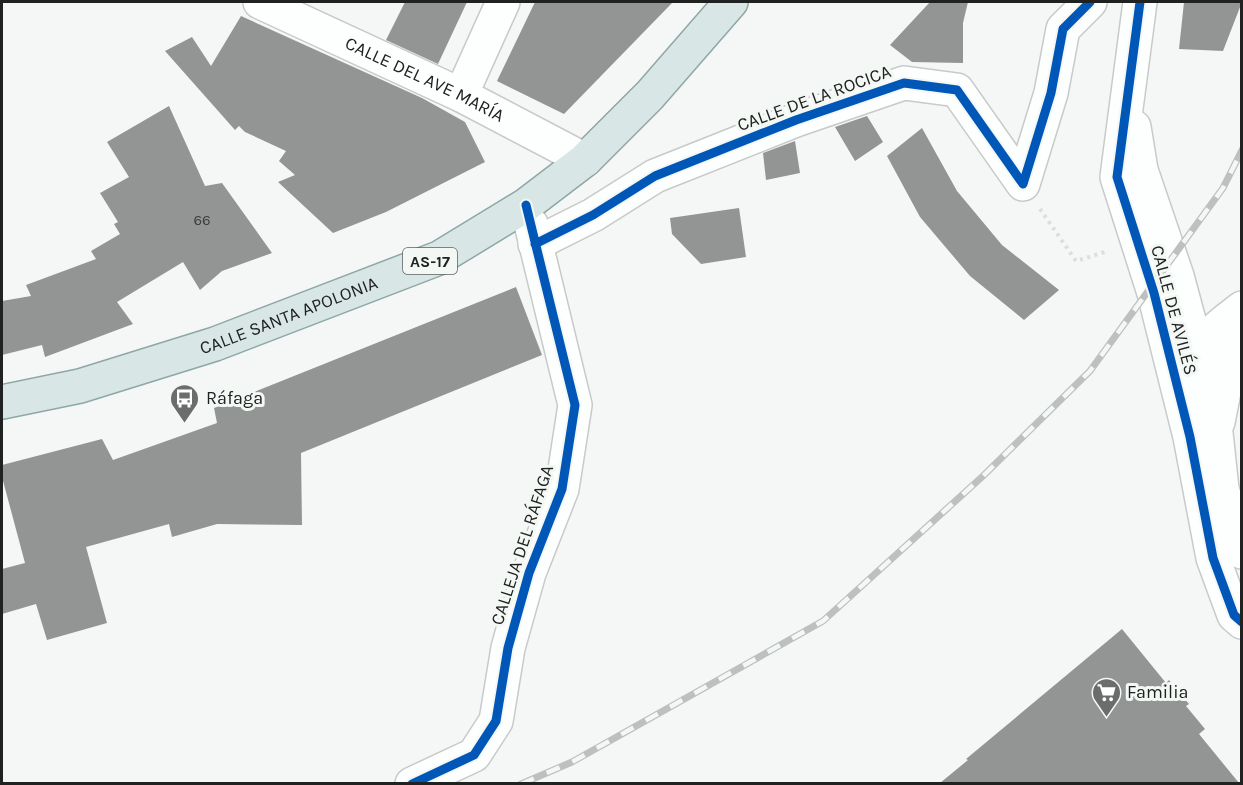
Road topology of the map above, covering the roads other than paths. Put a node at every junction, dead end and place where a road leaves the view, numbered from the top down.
1 (260, 2) edge
2 (503, 2) edge
3 (731, 2) edge
4 (1090, 2) edge
5 (1140, 2) edge
6 (461, 95) junction
7 (1130, 96) junction
8 (585, 160) junction
9 (526, 205) junction
10 (536, 244) junction
11 (1166, 285) junction
12 (1241, 325) edge
13 (1197, 350) junction
14 (2, 402) edge
15 (1203, 435) junction
16 (1240, 539) edge
17 (1242, 622) edge
18 (412, 783) edge

1 - 6 street, CALLE DEL AVE MARÍA
2 - 6 street
3 - 8 main road, CALLE SANTA APOLONIA / AS-17
4 - 10 street, CALLE DE LA ROCICA
5 - 7 street, CALLE DE AVILÉS
6 - 8 street, CALLE DEL AVE MARÍA
7 - 11 street, CALLE DE AVILÉS
7 - 11 street, CALLE DE AVILÉS
8 - 9 main road, CALLE SANTA APOLONIA / AS-17
9 - 10 street, CALLEJA DEL RÁFAGA
9 - 14 main road, CALLE SANTA APOLONIA / AS-17
10 - 18 street, CALLEJA DEL RÁFAGA
11 - 12 street
11 - 13 street
11 - 15 street, CALLE DE AVILÉS
12 - 13 street
12 - 15 street
13 - 15 street
15 - 16 street, CALLE DE AVILÉS
15 - 17 street, CALLE DE AVILÉS

